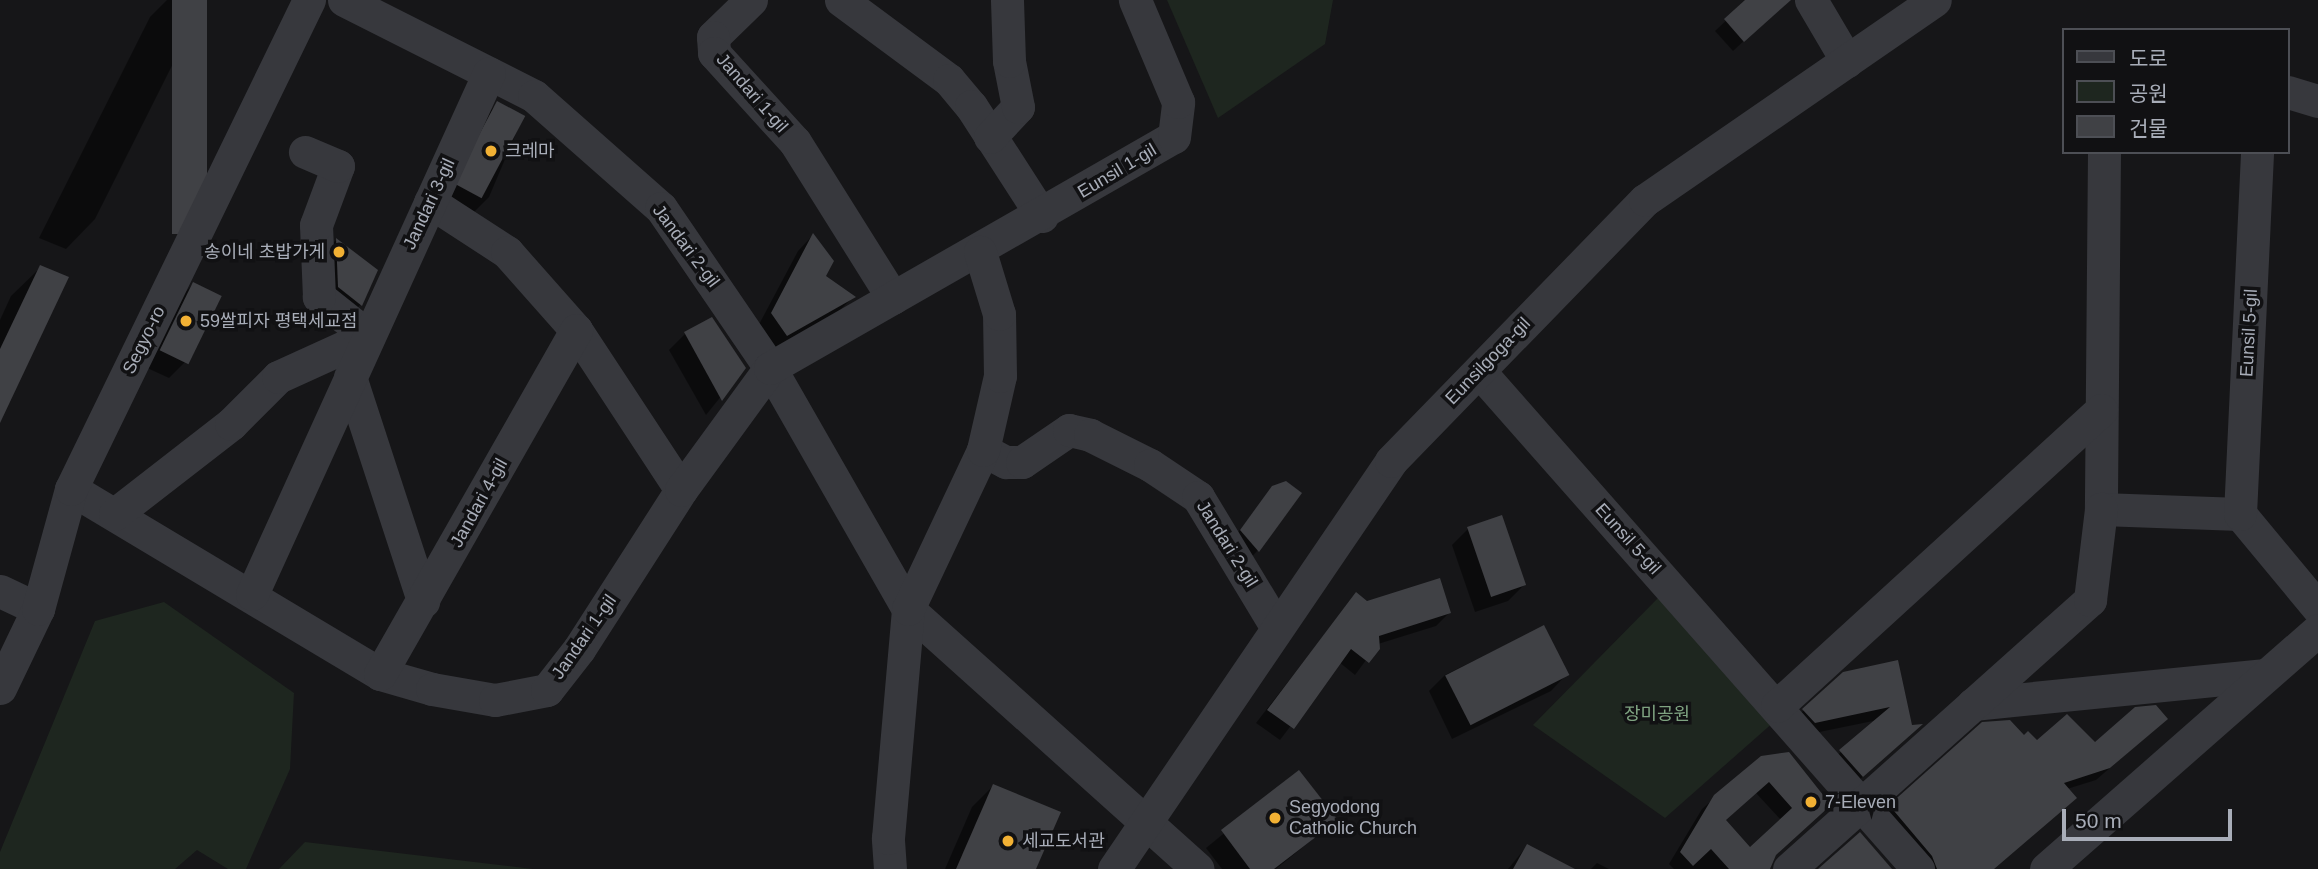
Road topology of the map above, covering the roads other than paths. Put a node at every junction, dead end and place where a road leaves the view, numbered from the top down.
1 (309, 0) edge
2 (344, 0) edge
3 (751, 0) edge
4 (841, 0) edge
5 (1007, 0) edge
6 (1135, 0) edge
7 (1811, 0) edge
8 (1936, 0) edge
9 (1847, 61) junction
10 (489, 73) junction
11 (2290, 93) edge
12 (2318, 101) edge
13 (990, 136) junction
14 (305, 152) dead end
15 (2104, 154) edge
16 (2257, 154) edge
17 (430, 202) junction
18 (1042, 216) junction
19 (980, 252) junction
20 (893, 298) junction
21 (576, 330) junction
22 (368, 335) junction
23 (770, 368) junction
24 (1479, 371) junction
25 (350, 377) junction
26 (2101, 410) junction
27 (983, 450) junction
28 (71, 489) junction
29 (681, 490) junction
30 (2101, 509) junction
31 (115, 514) junction
32 (2240, 514) junction
33 (252, 594) junction
34 (423, 601) junction
35 (2318, 608) edge
36 (908, 609) junction
37 (14, 613) edge
38 (1277, 628) junction
39 (2318, 630) edge
40 (2291, 665) edge
41 (380, 674) junction
42 (0, 688) edge
43 (1973, 704) junction
44 (1777, 706) junction
45 (1861, 804) junction
46 (1146, 824) junction
47 (890, 869) edge
48 (1114, 869) edge
49 (1198, 869) edge
50 (1789, 869) edge
51 (1919, 869) edge
52 (2046, 869) edge

1 - 28 street, Segyo-ro
2 - 10 street, Jandari 2-gil
3 - 20 street, Jandari 1-gil
4 - 13 street
5 - 13 street
6 - 18 street, Eunsil 1-gil
7 - 9 street
8 - 9 street, Eunsilgoga-gil
9 - 24 street, Eunsilgoga-gil
10 - 17 street, Jandari 3-gil
10 - 23 street, Jandari 2-gil
11 - 12 street
13 - 18 street
14 - 22 street
15 - 26 street
16 - 32 street, Eunsil 5-gil
17 - 21 street
17 - 22 street, Jandari 3-gil
18 - 19 street, Eunsil 1-gil
19 - 20 street, Jandari 1-gil
19 - 27 street
20 - 23 street, Jandari 1-gil
21 - 29 street
21 - 34 street, Jandari 4-gil
22 - 25 street, Jandari 3-gil
22 - 31 street
23 - 29 street, Jandari 1-gil
23 - 36 street, Jandari 2-gil
24 - 38 street, Eunsilgoga-gil
24 - 44 street, Eunsil 5-gil
25 - 33 street, Jandari 3-gil
25 - 34 street
26 - 30 street
26 - 44 street
27 - 36 street
27 - 38 street, Jandari 2-gil
28 - 31 street, Jandari 1-gil
28 - 37 street, Segyo-ro
29 - 41 street, Jandari 1-gil
30 - 32 street
30 - 43 street
31 - 33 street, Jandari 1-gil
32 - 35 street
33 - 41 street, Jandari 1-gil
34 - 41 street, Jandari 4-gil
36 - 46 street, Jandari 2-gil
36 - 47 street
37 - 42 street, Segyo-ro
38 - 46 street, Eunsilgoga-gil
39 - 40 street
40 - 43 street
40 - 52 street
43 - 45 street
44 - 45 street, Eunsil 5-gil
45 - 50 street
45 - 51 street, Eunsil 5-gil
46 - 48 street, Eunsilgoga-gil
46 - 49 street

